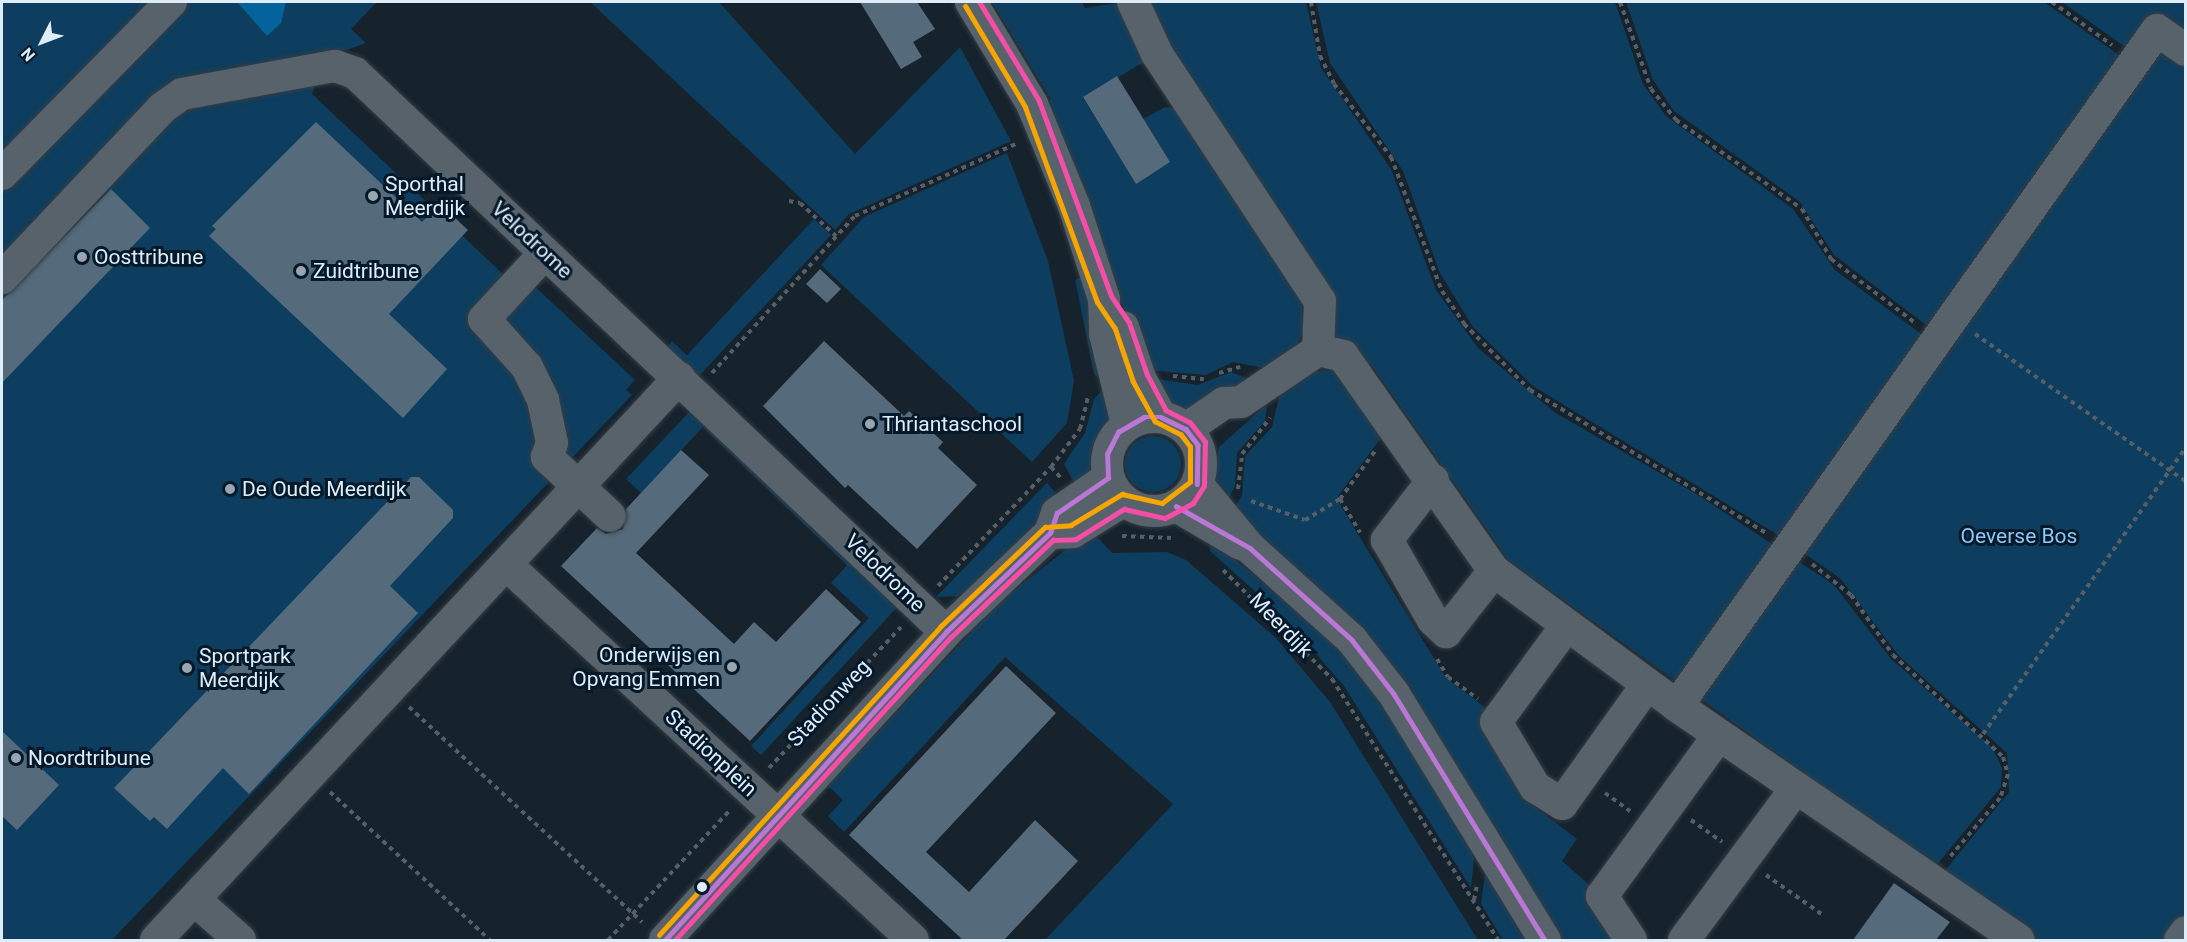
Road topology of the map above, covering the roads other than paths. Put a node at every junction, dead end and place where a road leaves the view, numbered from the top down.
1 (171, 2) edge
2 (971, 2) edge
3 (1133, 2) edge
4 (2186, 50) edge
5 (2, 174) edge
6 (545, 253) junction
7 (2, 278) edge
8 (1318, 350) junction
9 (1116, 382) junction
10 (687, 385) junction
11 (1127, 424) junction
12 (1182, 430) junction
13 (1433, 480) junction
14 (580, 488) junction
15 (1116, 489) junction
16 (1187, 495) junction
17 (610, 516) dead end
18 (1250, 548) junction
19 (508, 566) junction
20 (1494, 571) junction
21 (1567, 625) junction
22 (946, 632) junction
23 (1647, 685) junction
24 (1677, 706) junction
25 (1719, 735) junction
26 (1796, 789) junction
27 (780, 815) junction
28 (195, 900) junction
29 (2186, 932) edge
30 (656, 934) edge
31 (156, 940) edge
32 (240, 940) edge
33 (914, 940) edge
34 (1545, 940) edge
35 (1631, 940) edge
36 (1684, 940) edge
37 (2019, 940) edge
38 (2180, 940) edge

1 - 5 street
2 - 9 street
3 - 8 street
4 - 24 street
6 - 7 street, Velodrome
6 - 10 street, Velodrome
6 - 14 street
8 - 12 street
8 - 13 street
9 - 11 street
9 - 12 street
10 - 14 street
10 - 22 street, Velodrome
11 - 12 street
11 - 15 street
12 - 16 street
13 - 20 street
13 - 20 street
14 - 17 street
14 - 19 street
15 - 16 street
15 - 22 street, Stadionweg
16 - 18 street, Meerdijk
16 - 18 street, Meerdijk
18 - 34 street, Meerdijk
19 - 27 street, Stadionplein
19 - 28 street
20 - 21 street
21 - 23 street
21 - 23 street
22 - 27 street, Stadionweg
23 - 24 street
24 - 25 street
25 - 26 street
25 - 35 street
26 - 36 street
26 - 37 street
27 - 30 street, Stadionweg
27 - 33 street, Stadionplein
28 - 31 street
28 - 32 street
29 - 38 street

